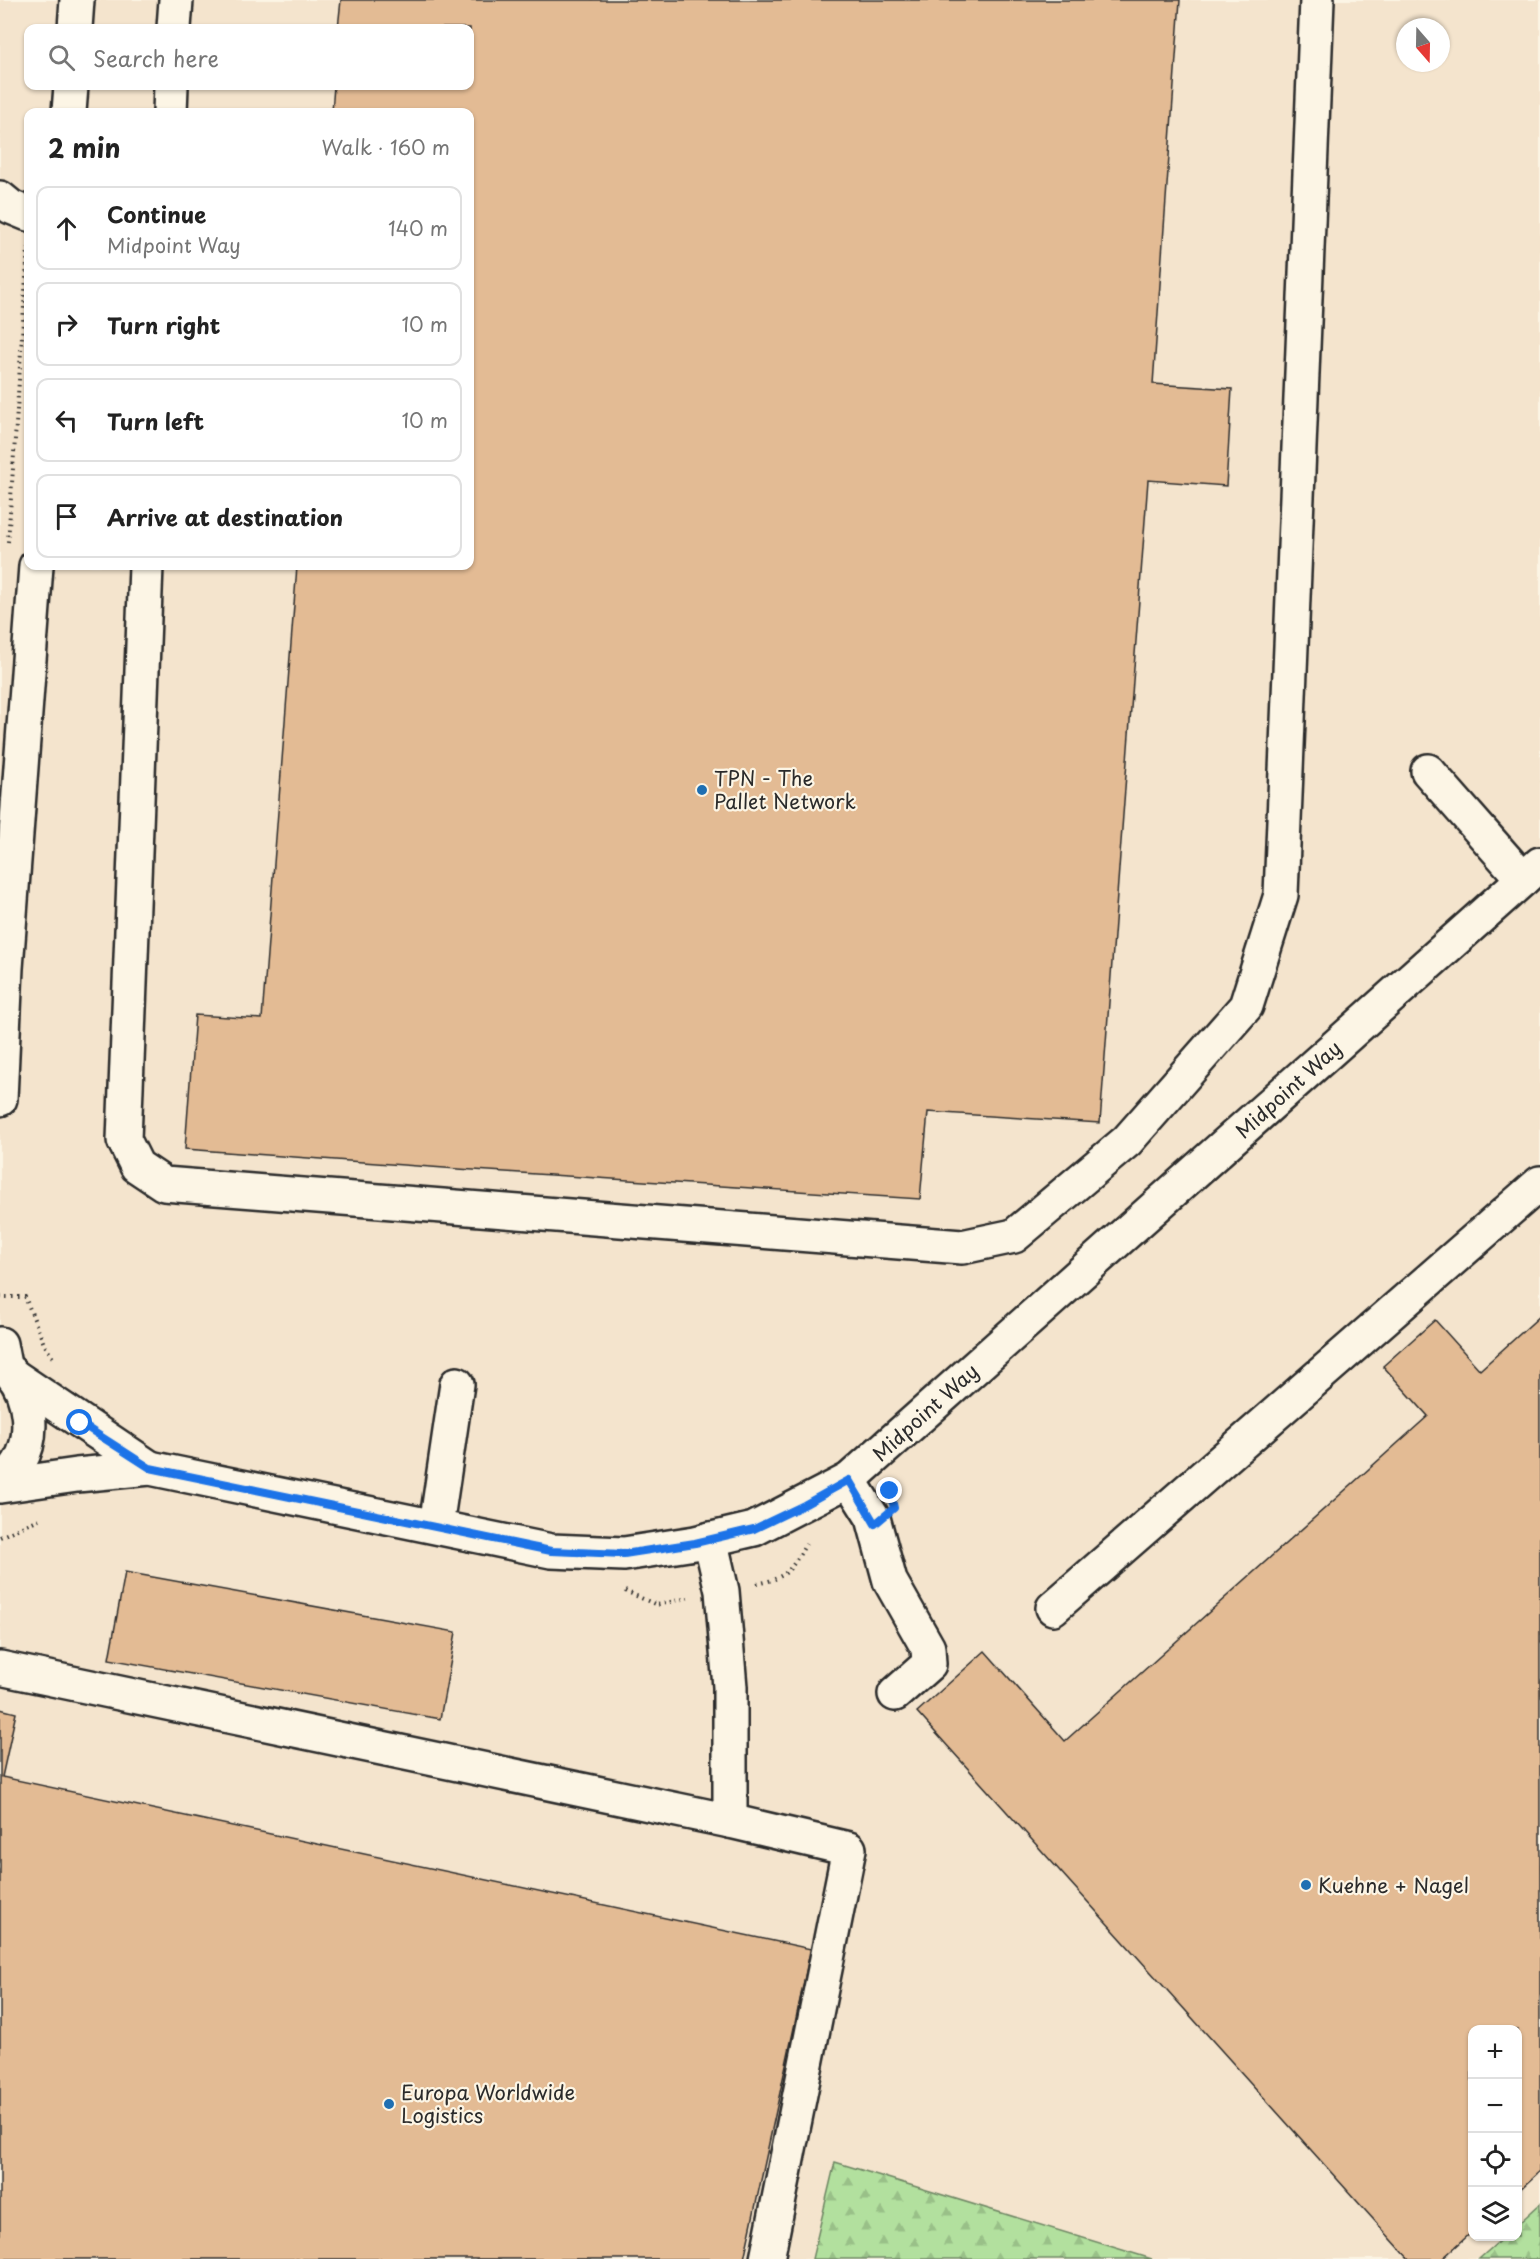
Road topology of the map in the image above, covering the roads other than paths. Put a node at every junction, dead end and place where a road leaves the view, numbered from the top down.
1 (77, 0) edge
2 (176, 0) edge
3 (1317, 0) edge
4 (75, 24) edge
5 (174, 24) edge
6 (71, 90) edge
7 (171, 90) edge
8 (69, 108) edge
9 (170, 108) edge
10 (0, 198) edge
11 (24, 212) edge
12 (22, 559) edge
13 (146, 570) edge
14 (1428, 771) dead end
15 (1532, 872) edge
16 (3, 967) edge
17 (0, 1099) edge
18 (1540, 1183) edge
19 (5, 1362) edge
20 (457, 1384) dead end
21 (150, 1468) junction
22 (849, 1480) junction
23 (0, 1485) edge
24 (436, 1526) junction
25 (710, 1539) junction
26 (1053, 1608) dead end
27 (0, 1668) edge
28 (895, 1694) dead end
29 (730, 1821) junction
30 (767, 2259) edge

1 - 4 street
2 - 5 street
3 - 13 street
6 - 8 street
7 - 9 street
10 - 11 street
12 - 16 street
14 - 15 street
15 - 22 street, Midpoint Way
16 - 17 street
18 - 26 street
19 - 21 street, Midpoint Way
19 - 23 street
20 - 24 street
21 - 23 street, Midpoint Way
21 - 24 street, Midpoint Way
22 - 25 street, Midpoint Way
22 - 28 street
24 - 25 street, Midpoint Way
25 - 29 street
27 - 29 street
29 - 30 street

